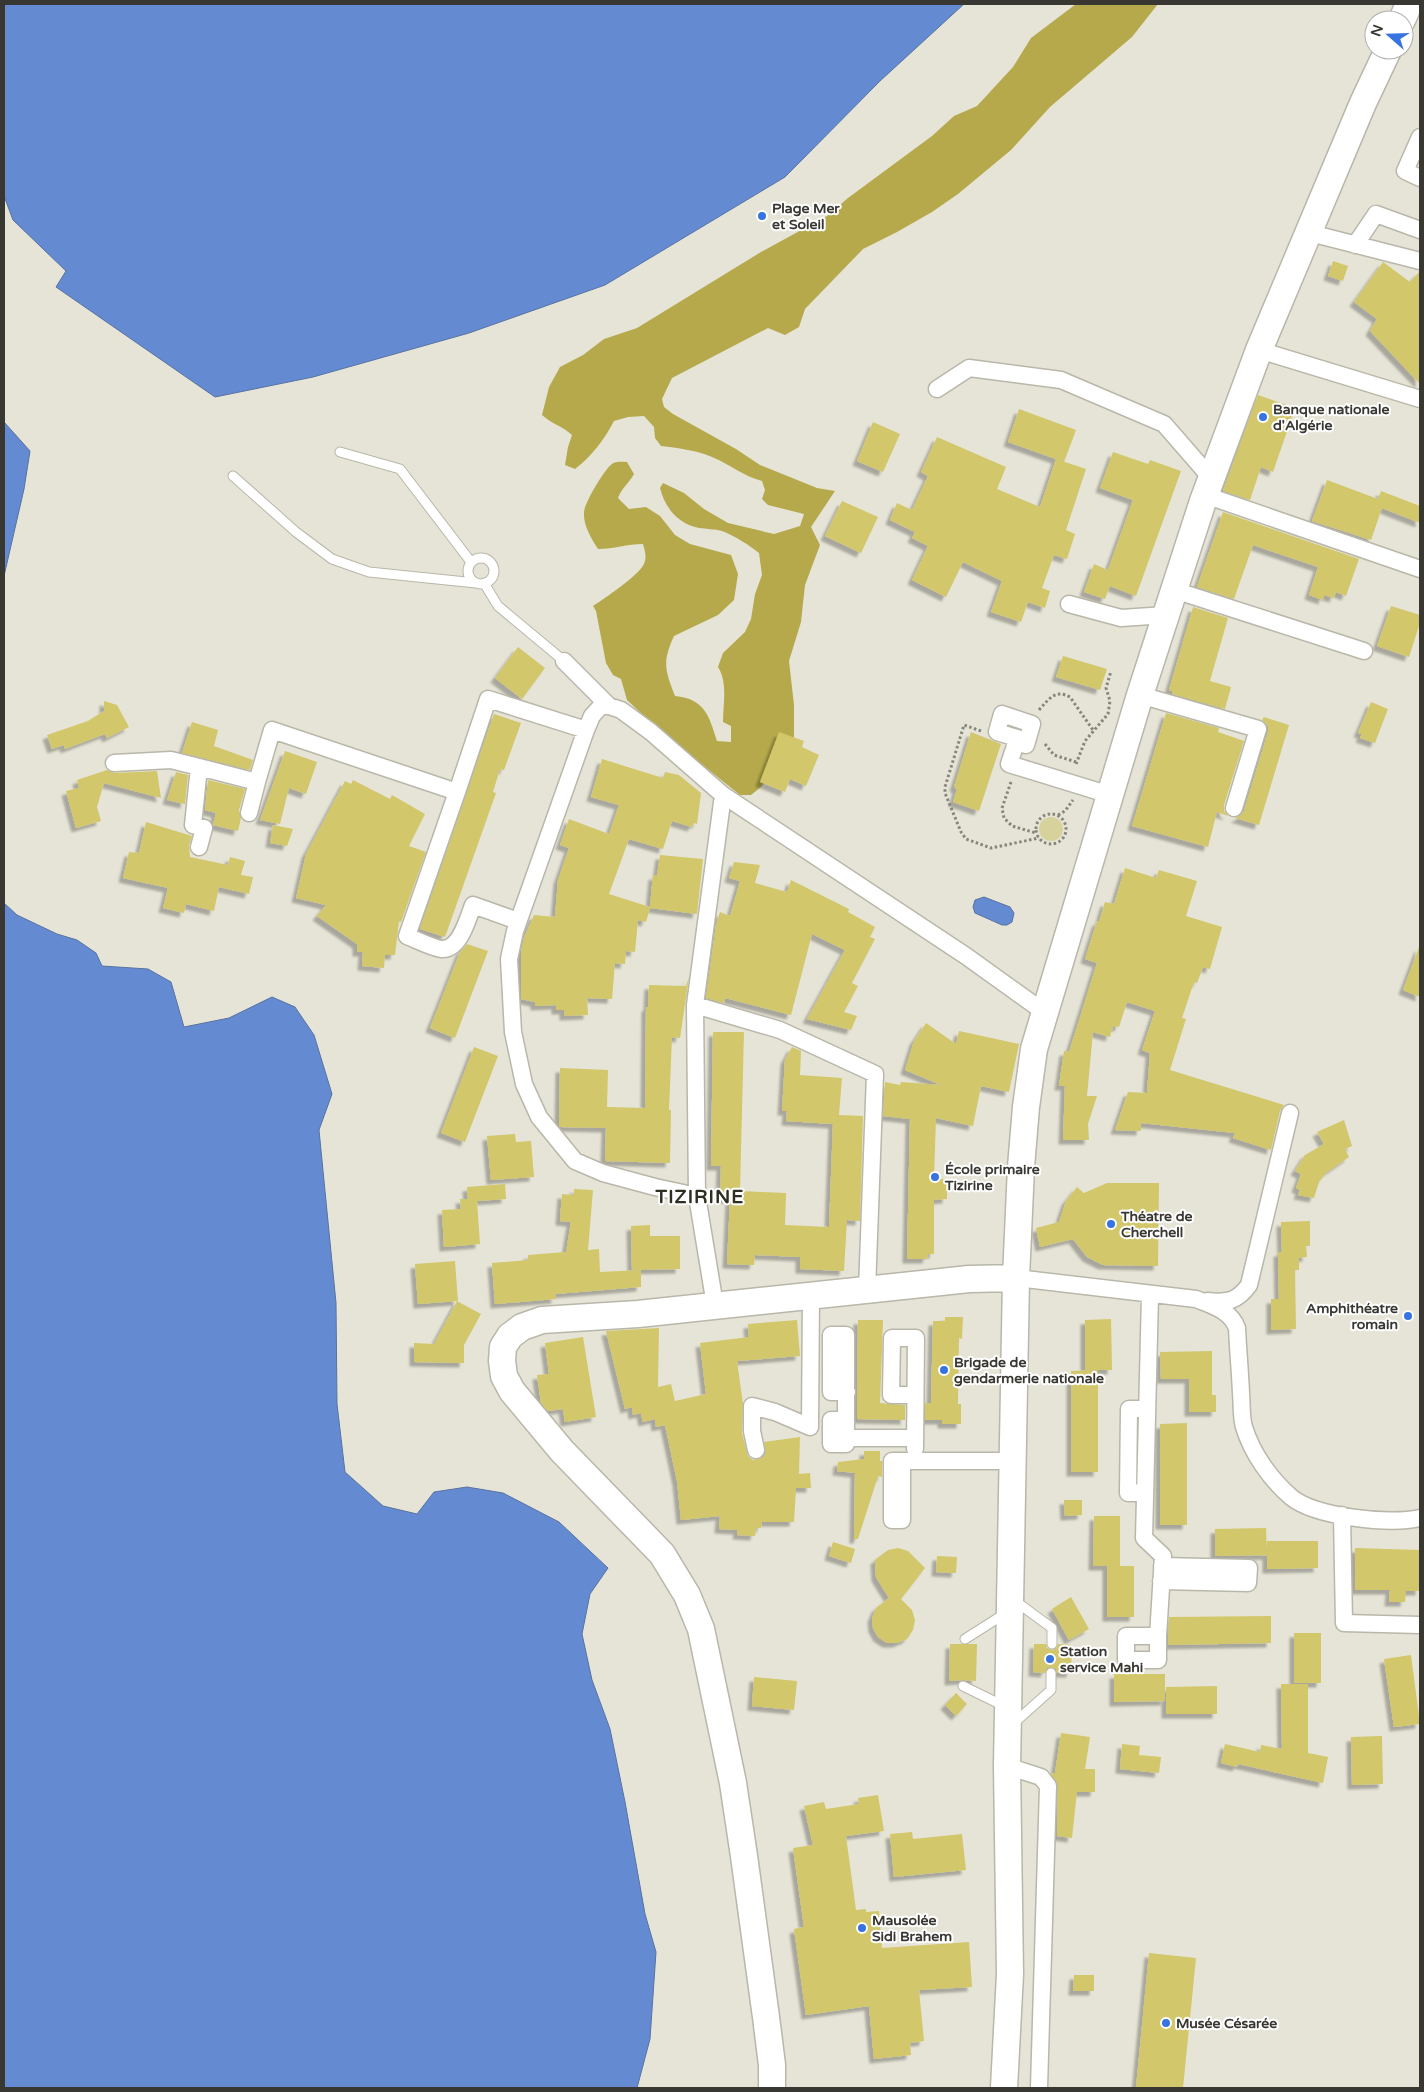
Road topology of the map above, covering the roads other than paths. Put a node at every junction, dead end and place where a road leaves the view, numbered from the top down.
1 (1383, 60) edge
2 (1420, 137) edge
3 (1420, 178) edge
4 (1420, 230) edge
5 (1310, 233) junction
6 (1356, 245) junction
7 (1420, 262) edge
8 (1259, 350) junction
9 (937, 389) dead end
10 (1420, 399) edge
11 (340, 452) dead end
12 (233, 476) dead end
13 (1208, 486) junction
14 (472, 562) junction
15 (1420, 569) edge
16 (480, 583) junction
17 (1174, 590) junction
18 (1069, 604) dead end
19 (1166, 615) junction
20 (1364, 651) dead end
21 (564, 661) joint
22 (1140, 695) junction
23 (609, 706) junction
24 (586, 730) junction
25 (1016, 742) dead end
26 (114, 763) dead end
27 (199, 767) junction
28 (257, 782) junction
29 (457, 792) junction
30 (723, 795) junction
31 (1110, 795) junction
32 (1234, 808) dead end
33 (249, 813) dead end
34 (199, 847) dead end
35 (518, 921) junction
36 (695, 1005) junction
37 (1044, 1012) junction
38 (1290, 1113) dead end
39 (697, 1196) junction
40 (1016, 1278) junction
41 (1249, 1285) junction
42 (866, 1290) junction
43 (812, 1295) junction
44 (1150, 1295) junction
45 (1196, 1299) junction
46 (715, 1305) junction
47 (1237, 1335) junction
48 (846, 1392) dead end
49 (916, 1395) dead end
50 (915, 1438) junction
51 (756, 1450) dead end
52 (1013, 1461) junction
53 (1342, 1515) junction
54 (1420, 1518) edge
55 (1009, 1604) junction
56 (1420, 1625) edge
57 (1158, 1636) dead end
58 (965, 1640) dead end
59 (1052, 1644) dead end
60 (1051, 1673) dead end
61 (963, 1686) dead end
62 (1008, 1718) junction
63 (1007, 1766) junction
64 (772, 2088) edge
65 (1004, 2088) edge
66 (1038, 2088) edge

1 - 5 main road
2 - 3 street
4 - 6 street
5 - 6 street
5 - 8 main road
6 - 7 street
8 - 10 street
8 - 13 main road
9 - 13 street
11 - 14 lane
12 - 16 lane
13 - 15 street
13 - 17 main road
14 - 16 lane
14 - 16 lane
16 - 21 lane
17 - 19 main road
17 - 20 street
18 - 19 street
19 - 22 main road
21 - 23 street
22 - 31 main road
22 - 32 street
23 - 24 street
23 - 30 street
24 - 29 street
24 - 35 street
25 - 31 street
26 - 27 street
27 - 28 street
27 - 34 street
28 - 29 street
28 - 33 street
29 - 35 street
30 - 36 street
30 - 37 street
31 - 37 main road
35 - 39 street
36 - 39 street
36 - 42 street
37 - 40 main road
38 - 41 street
39 - 46 street
40 - 42 main road
40 - 44 street
40 - 52 main road
41 - 45 street
41 - 47 street
42 - 43 main road
43 - 46 main road
43 - 51 street
44 - 45 street
44 - 57 street
45 - 47 street
46 - 64 main road
47 - 53 street
48 - 50 street
49 - 50 street
50 - 52 street
52 - 55 main road
53 - 54 street
53 - 56 street
55 - 58 lane
55 - 59 lane
55 - 62 main road
60 - 62 lane
61 - 62 lane
62 - 63 main road
63 - 65 main road
63 - 66 street

